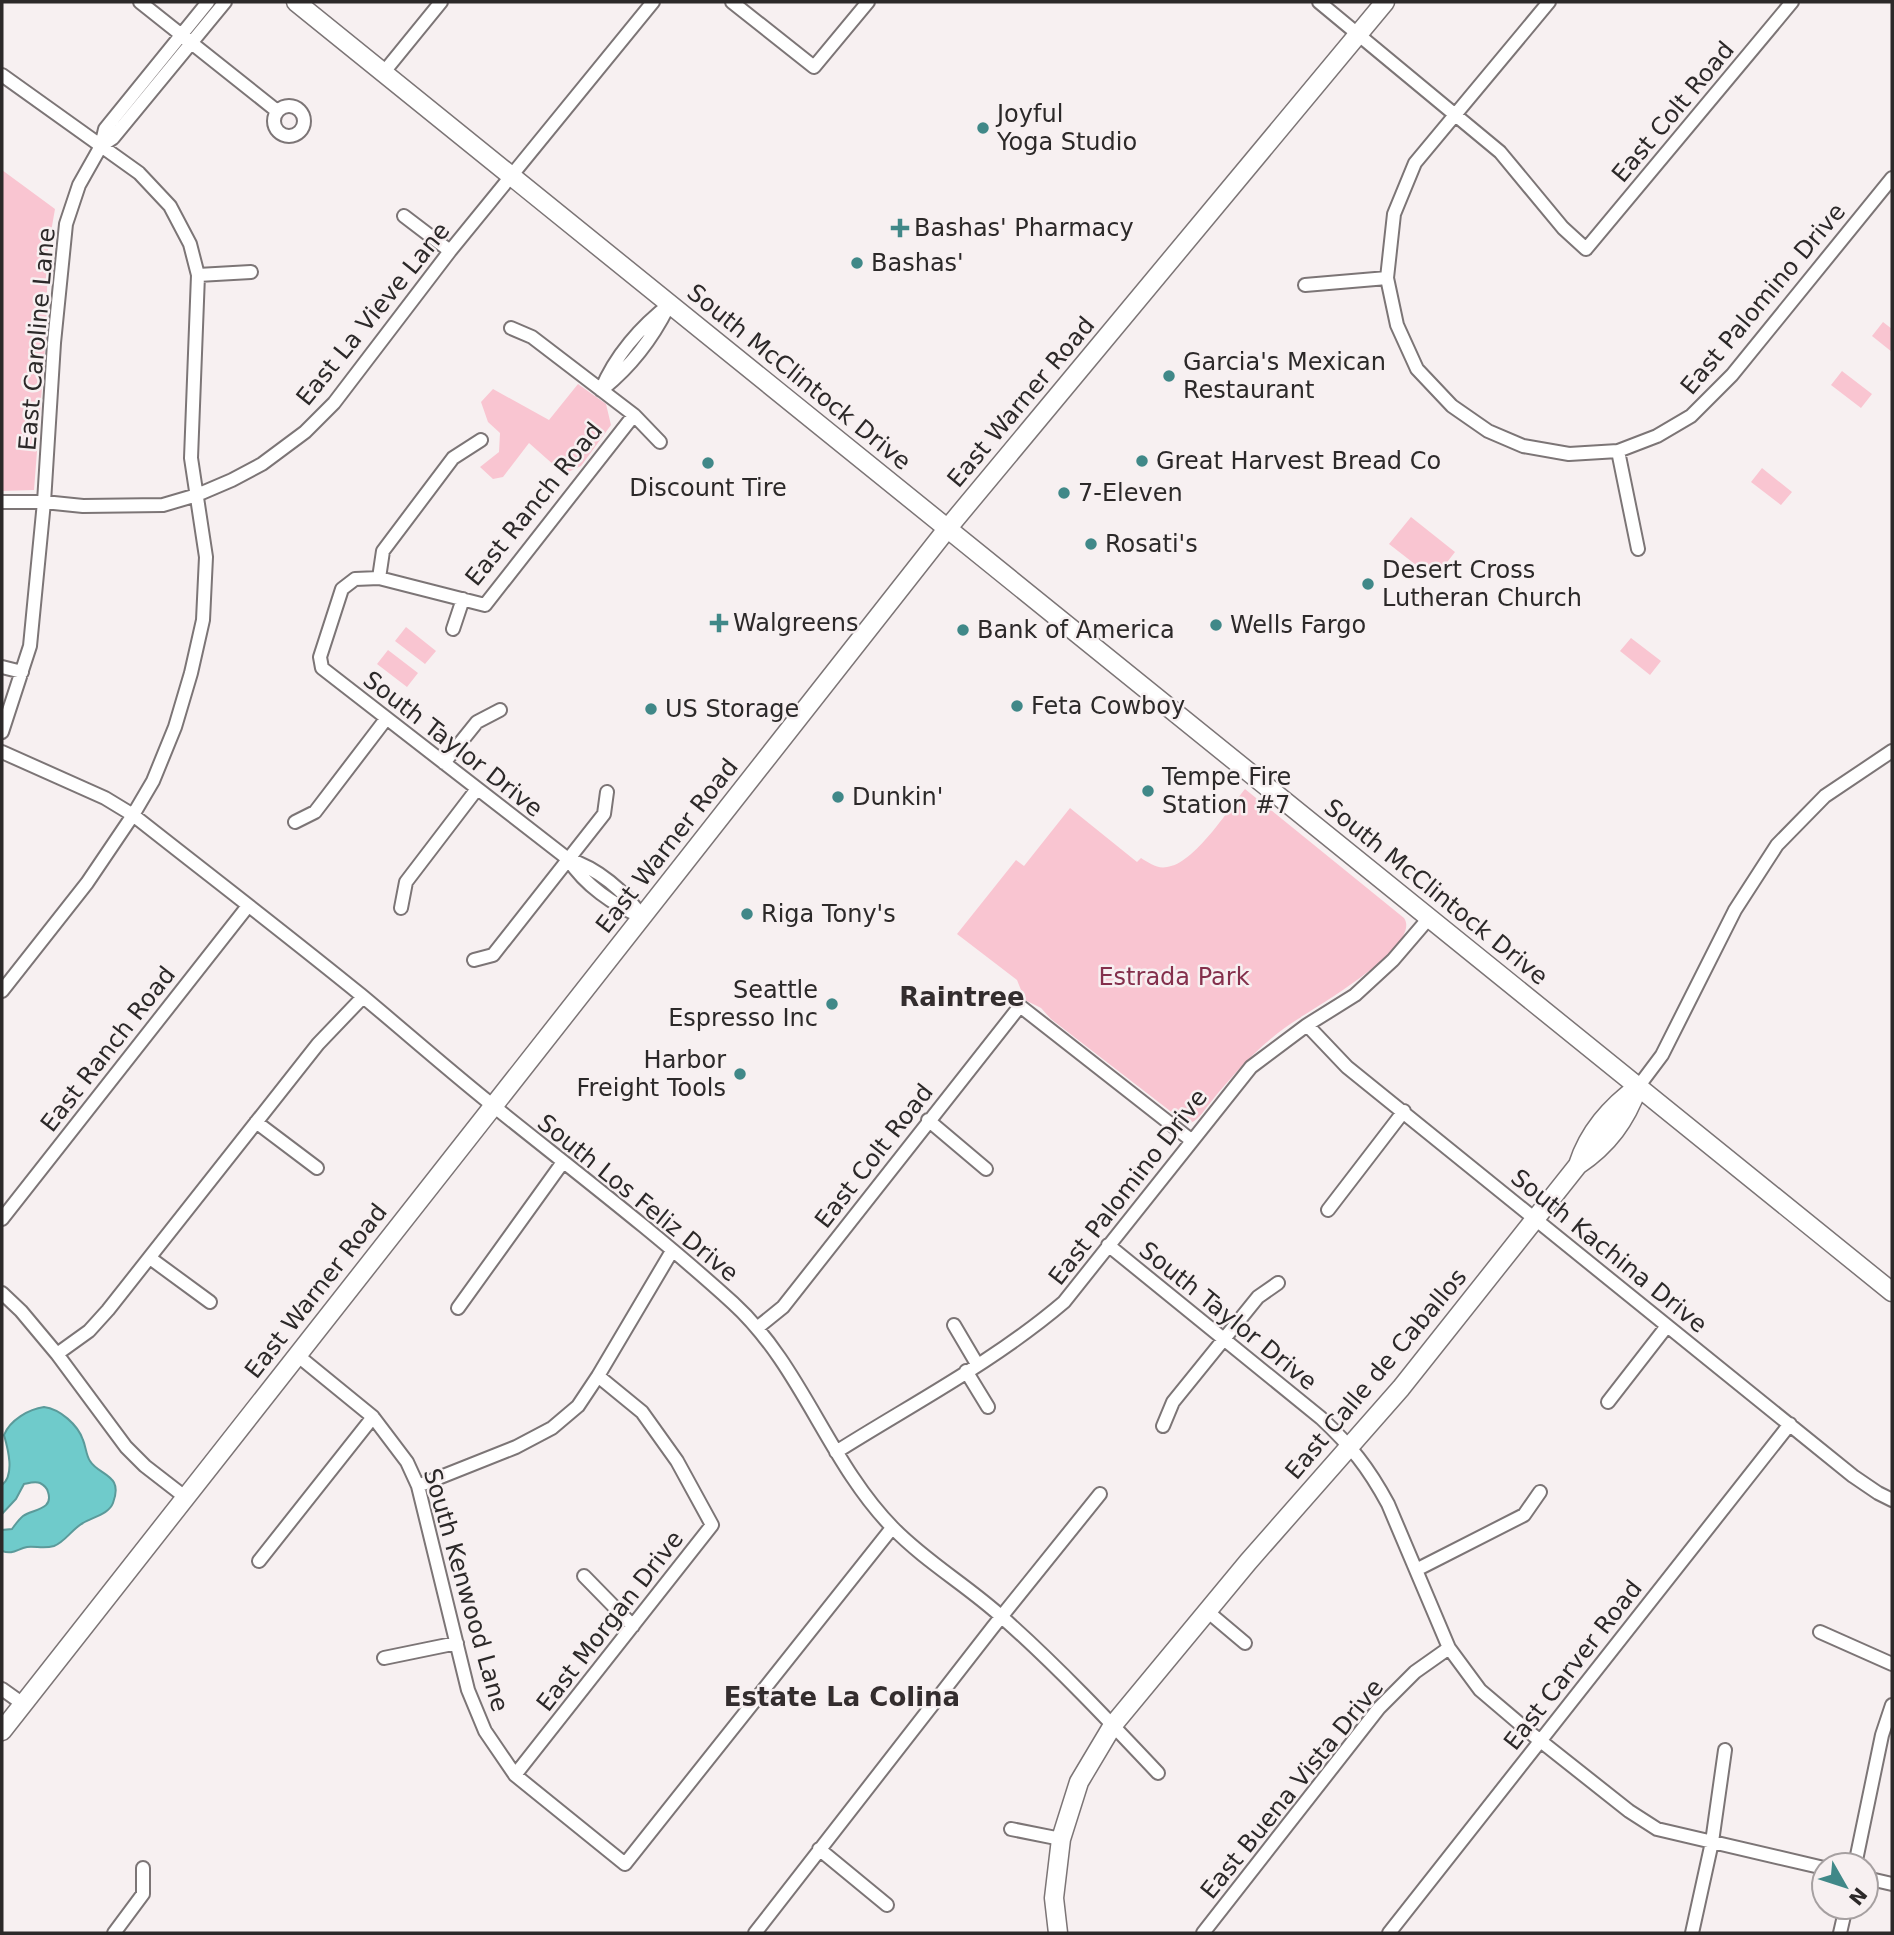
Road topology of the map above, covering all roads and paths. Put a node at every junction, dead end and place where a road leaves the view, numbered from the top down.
1 (139, 2) edge
2 (208, 2) edge
3 (225, 2) edge
4 (296, 2) edge
5 (441, 2) edge
6 (653, 2) edge
7 (732, 2) edge
8 (868, 2) edge
9 (1319, 2) edge
10 (1385, 2) edge
11 (1549, 2) edge
12 (1792, 2) edge
13 (1358, 34) junction
14 (186, 39) junction
15 (384, 72) junction
16 (2, 75) edge
17 (278, 111) dead end
18 (1455, 116) junction
19 (101, 146) junction
20 (511, 175) junction
21 (1892, 178) edge
22 (404, 216) dead end
23 (450, 251) junction
24 (251, 272) dead end
25 (198, 275) junction
26 (1387, 278) junction
27 (1305, 285) dead end
28 (670, 304) junction
29 (511, 328) dead end
30 (601, 390) junction
31 (634, 415) junction
32 (481, 440) dead end
33 (660, 442) dead end
34 (1618, 451) junction
35 (197, 495) junction
36 (2, 502) edge
37 (44, 502) junction
38 (947, 529) junction
39 (1638, 550) dead end
40 (379, 578) junction
41 (463, 599) junction
42 (453, 629) dead end
43 (2, 667) edge
44 (22, 672) junction
45 (500, 710) dead end
46 (386, 719) junction
47 (2, 732) edge
48 (1892, 751) edge
49 (2, 752) edge
50 (444, 763) junction
51 (477, 789) junction
52 (607, 792) dead end
53 (133, 815) junction
54 (295, 821) dead end
55 (568, 859) junction
56 (248, 906) junction
57 (401, 908) dead end
58 (642, 917) junction
59 (1429, 918) junction
60 (474, 960) dead end
61 (2, 990) edge
62 (363, 997) junction
63 (1307, 1025) junction
64 (1638, 1087) junction
65 (493, 1106) junction
66 (1404, 1111) junction
67 (928, 1120) junction
68 (256, 1122) junction
69 (1191, 1140) junction
70 (563, 1162) junction
71 (317, 1168) dead end
72 (986, 1169) dead end
73 (1328, 1210) dead end
74 (1535, 1218) junction
75 (2, 1219) edge
76 (1108, 1245) junction
77 (672, 1251) junction
78 (150, 1258) junction
79 (1278, 1283) dead end
80 (1891, 1285) edge
81 (2, 1293) edge
82 (210, 1302) dead end
83 (458, 1308) dead end
84 (954, 1325) dead end
85 (1667, 1326) junction
86 (757, 1328) junction
87 (1224, 1339) junction
88 (57, 1354) junction
89 (297, 1355) junction
90 (977, 1364) junction
91 (966, 1371) junction
92 (598, 1376) junction
93 (1608, 1402) dead end
94 (988, 1407) dead end
95 (373, 1417) junction
96 (1790, 1424) junction
97 (1163, 1426) dead end
98 (1350, 1446) junction
99 (836, 1452) junction
100 (418, 1486) junction
101 (1540, 1492) dead end
102 (1100, 1494) dead end
103 (185, 1497) junction
104 (1892, 1500) edge
105 (892, 1528) junction
106 (259, 1561) dead end
107 (1416, 1570) junction
108 (584, 1576) dead end
109 (1207, 1611) junction
110 (1001, 1616) junction
111 (633, 1626) junction
112 (1820, 1632) dead end
113 (457, 1643) junction
114 (1245, 1643) dead end
115 (1450, 1648) junction
116 (384, 1658) dead end
117 (1892, 1664) edge
118 (2, 1689) edge
119 (23, 1704) junction
120 (1892, 1705) edge
121 (1113, 1725) junction
122 (2, 1731) edge
123 (1540, 1741) junction
124 (1725, 1750) dead end
125 (1158, 1773) dead end
126 (515, 1775) junction
127 (1011, 1829) dead end
128 (1061, 1839) junction
129 (1712, 1842) junction
130 (819, 1849) junction
131 (1858, 1851) edge
132 (1810, 1865) edge
133 (143, 1868) dead end
134 (887, 1905) dead end
135 (114, 1933) edge
136 (755, 1933) edge
137 (1058, 1933) edge
138 (1203, 1933) edge
139 (1389, 1933) edge
140 (1692, 1933) edge

1 - 14 street
2 - 14 street, East Caroline Lane
3 - 14 street, East Caroline Lane
4 - 15 main road, South McClintock Drive
5 - 15 street
6 - 20 street, East La Vieve Lane
7 - 8 street
9 - 13 street
10 - 13 main road, East Warner Road
11 - 18 street, East Palomino Drive
12 - 18 street, East Colt Road
13 - 18 street
13 - 38 main road, East Warner Road
14 - 17 street
14 - 19 street, East Caroline Lane
15 - 20 main road, South McClintock Drive
16 - 19 street
18 - 26 street, East Palomino Drive
19 - 25 street
19 - 37 street, East Caroline Lane
20 - 23 street, East La Vieve Lane
20 - 28 main road, South McClintock Drive
21 - 34 street, East Palomino Drive
22 - 23 street
23 - 35 street, East La Vieve Lane
24 - 25 street
25 - 35 street
26 - 27 street
26 - 34 street, East Palomino Drive
28 - 30 street, East Ranch Road
28 - 38 main road, South McClintock Drive
29 - 30 street
30 - 31 street
31 - 33 street
31 - 41 street, East Ranch Road
32 - 40 street
34 - 39 street
35 - 37 street, East La Vieve Lane
35 - 53 street
36 - 37 street
37 - 44 street
38 - 58 main road, East Warner Road
38 - 59 main road, South McClintock Drive
40 - 41 street, East Ranch Road
40 - 46 street, South Taylor Drive
41 - 42 street
43 - 44 street
44 - 47 street
45 - 50 street
46 - 50 street, South Taylor Drive
46 - 54 street
48 - 64 street
49 - 53 street, South Los Feliz Drive
50 - 51 street, South Taylor Drive
51 - 55 street, South Taylor Drive
51 - 57 street
52 - 55 street
53 - 56 street, South Los Feliz Drive
53 - 61 street
55 - 58 street, South Taylor Drive
55 - 60 street
56 - 62 street, South Los Feliz Drive
56 - 75 street, East Ranch Road
58 - 65 main road, East Warner Road
59 - 63 street, East Palomino Drive
59 - 64 main road, South McClintock Drive
62 - 65 street, South Los Feliz Drive
62 - 68 street
63 - 66 street, South Kachina Drive
63 - 69 street, East Palomino Drive
64 - 74 main road, East Calle de Caballos
64 - 80 main road, South McClintock Drive
65 - 70 street, South Los Feliz Drive
65 - 89 main road, East Warner Road
66 - 73 street
66 - 74 street, South Kachina Drive
67 - 69 street, East Colt Road
67 - 72 street
67 - 86 street, East Colt Road
68 - 71 street
68 - 78 street
69 - 76 street, East Palomino Drive
70 - 77 street, South Los Feliz Drive
70 - 83 street
74 - 85 street, South Kachina Drive
74 - 98 main road, East Calle de Caballos
76 - 87 street, South Taylor Drive
76 - 90 street, East Palomino Drive
77 - 86 street, South Los Feliz Drive
77 - 92 street
78 - 82 street
78 - 88 street
79 - 87 street
81 - 88 street
84 - 90 street
85 - 93 street
85 - 96 street, South Kachina Drive
86 - 99 street, South Los Feliz Drive
87 - 97 street
87 - 98 street, South Taylor Drive
88 - 103 street
89 - 95 street, South Kenwood Lane
89 - 103 main road, East Warner Road
90 - 91 street, East Palomino Drive
91 - 94 street
91 - 99 street, East Palomino Drive
92 - 100 street
92 - 111 street, East Morgan Drive
95 - 100 street, South Kenwood Lane
95 - 106 street
96 - 104 street, South Kachina Drive
96 - 123 street, East Carver Road
98 - 107 street, South Taylor Drive
98 - 109 main road, East Calle de Caballos
99 - 105 street, South Los Feliz Drive
100 - 113 street, South Kenwood Lane
101 - 107 street
102 - 110 street
103 - 119 main road, East Warner Road
105 - 110 street, South Los Feliz Drive
105 - 126 street, South Kenwood Lane
107 - 115 street, South Taylor Drive
108 - 111 street
109 - 114 street
109 - 121 main road, East Calle de Caballos
110 - 121 street, South Los Feliz Drive
110 - 130 street
111 - 126 street, East Morgan Drive
112 - 117 street
113 - 116 street
113 - 126 street, South Kenwood Lane
115 - 123 street, South Taylor Drive
115 - 138 street, East Buena Vista Drive
118 - 119 street
119 - 122 main road, East Warner Road
120 - 131 street
121 - 125 street, South Los Feliz Drive
121 - 128 main road, East Calle de Caballos
123 - 129 street, South Taylor Drive
123 - 139 street, East Carver Road
124 - 129 street
127 - 128 street
128 - 137 main road, East Calle de Caballos
129 - 132 street, South Taylor Drive
129 - 140 street
130 - 134 street
130 - 136 street
133 - 135 street

